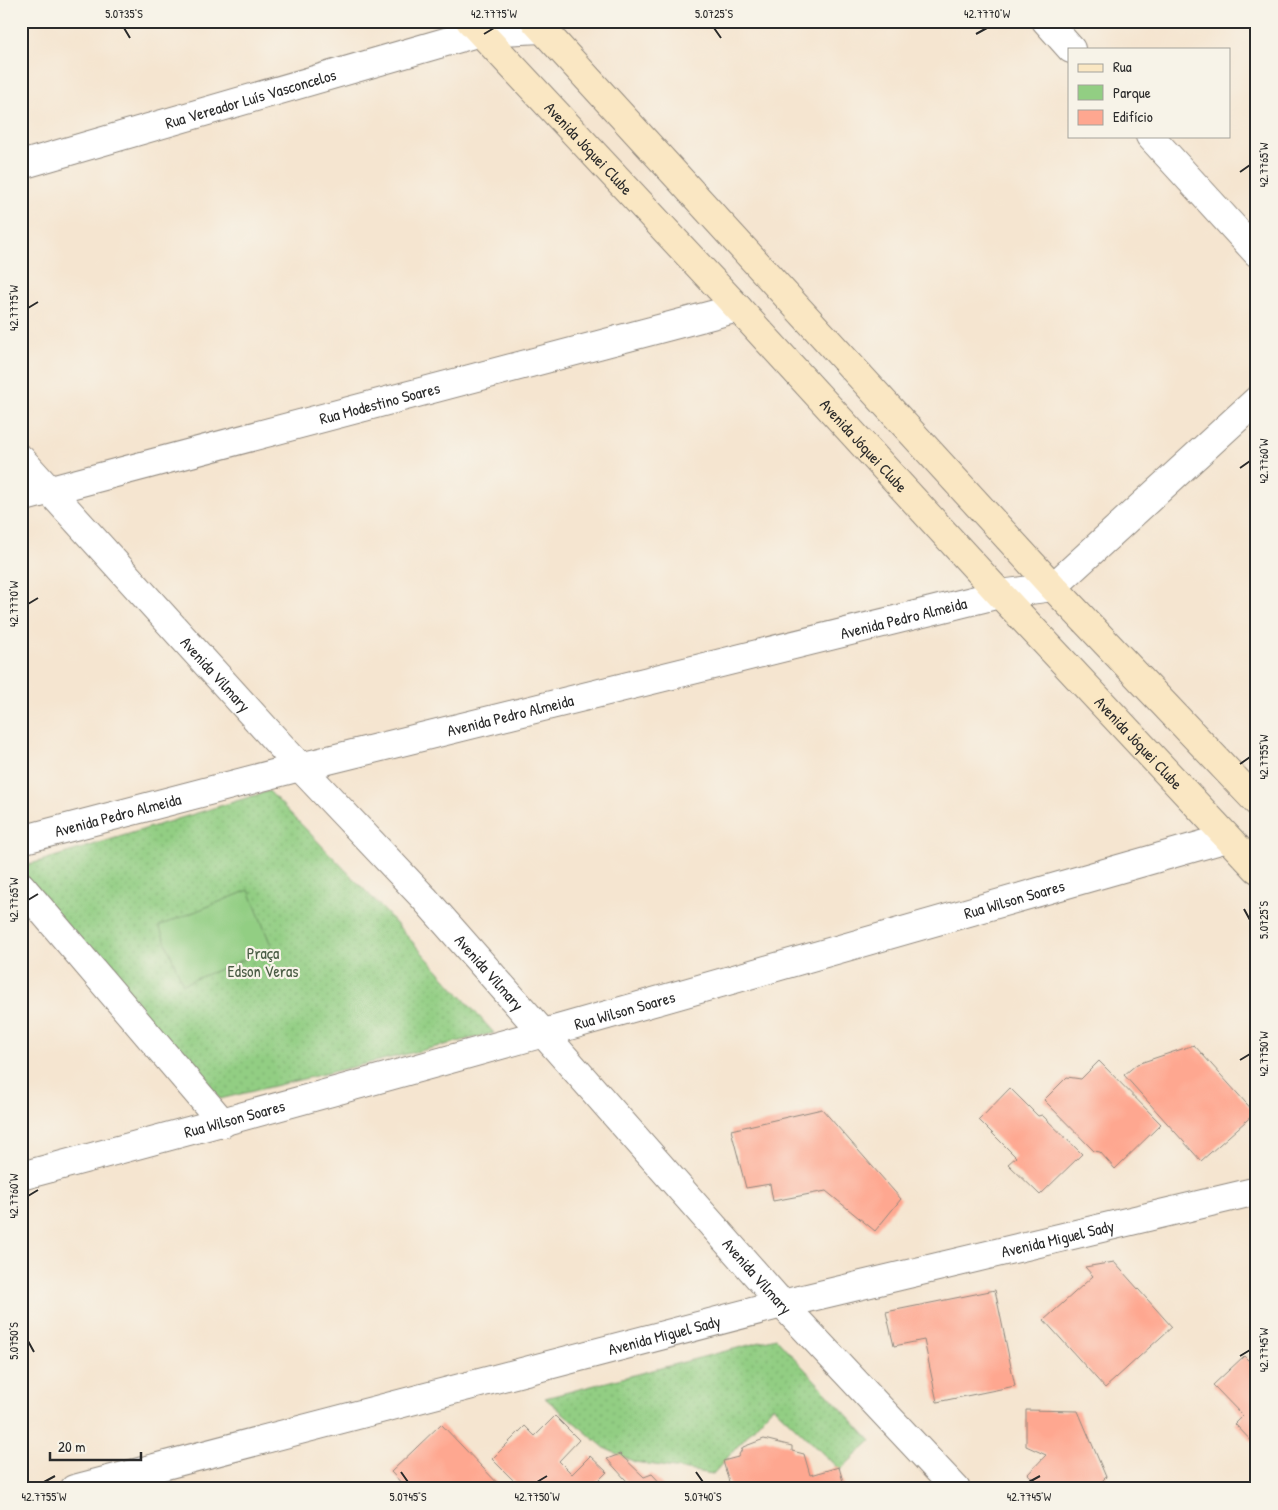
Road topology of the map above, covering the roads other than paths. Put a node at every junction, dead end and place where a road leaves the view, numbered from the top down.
1 (1046, 21) edge
2 (542, 24) edge
3 (475, 27) edge
4 (1070, 48) edge
5 (1152, 138) edge
6 (21, 165) edge
7 (1257, 253) edge
8 (738, 308) junction
9 (1257, 400) edge
10 (21, 459) edge
11 (50, 490) junction
12 (21, 498) edge
13 (1053, 587) junction
14 (1000, 594) junction
15 (300, 768) junction
16 (1257, 802) edge
17 (1227, 838) junction
18 (21, 840) edge
19 (1257, 869) edge
20 (21, 886) edge
21 (544, 1033) junction
22 (223, 1122) junction
23 (21, 1176) edge
24 (1257, 1191) edge
25 (782, 1304) junction
26 (74, 1489) edge
27 (956, 1489) edge

1 - 4 street
2 - 3 street, Rua Vereador Luís Vasconcelos
2 - 13 main road
3 - 6 street, Rua Vereador Luís Vasconcelos
3 - 8 main road, Avenida Jóquei Clube
5 - 7 street
8 - 11 street, Rua Modestino Soares
8 - 14 main road, Avenida Jóquei Clube
9 - 13 street
10 - 11 street, Avenida Vilmary
11 - 12 street, Rua Modestino Soares
11 - 15 street, Avenida Vilmary
13 - 14 street, Avenida Pedro Almeida
13 - 16 main road
14 - 15 street, Avenida Pedro Almeida
14 - 17 main road, Avenida Jóquei Clube
15 - 18 street, Avenida Pedro Almeida
15 - 21 street, Avenida Vilmary
17 - 19 main road, Avenida Jóquei Clube
17 - 21 street, Rua Wilson Soares
20 - 22 street
21 - 22 street, Rua Wilson Soares
21 - 25 street, Avenida Vilmary
22 - 23 street, Rua Wilson Soares
24 - 25 street, Avenida Miguel Sady
25 - 26 street, Avenida Miguel Sady
25 - 27 street, Avenida Vilmary

